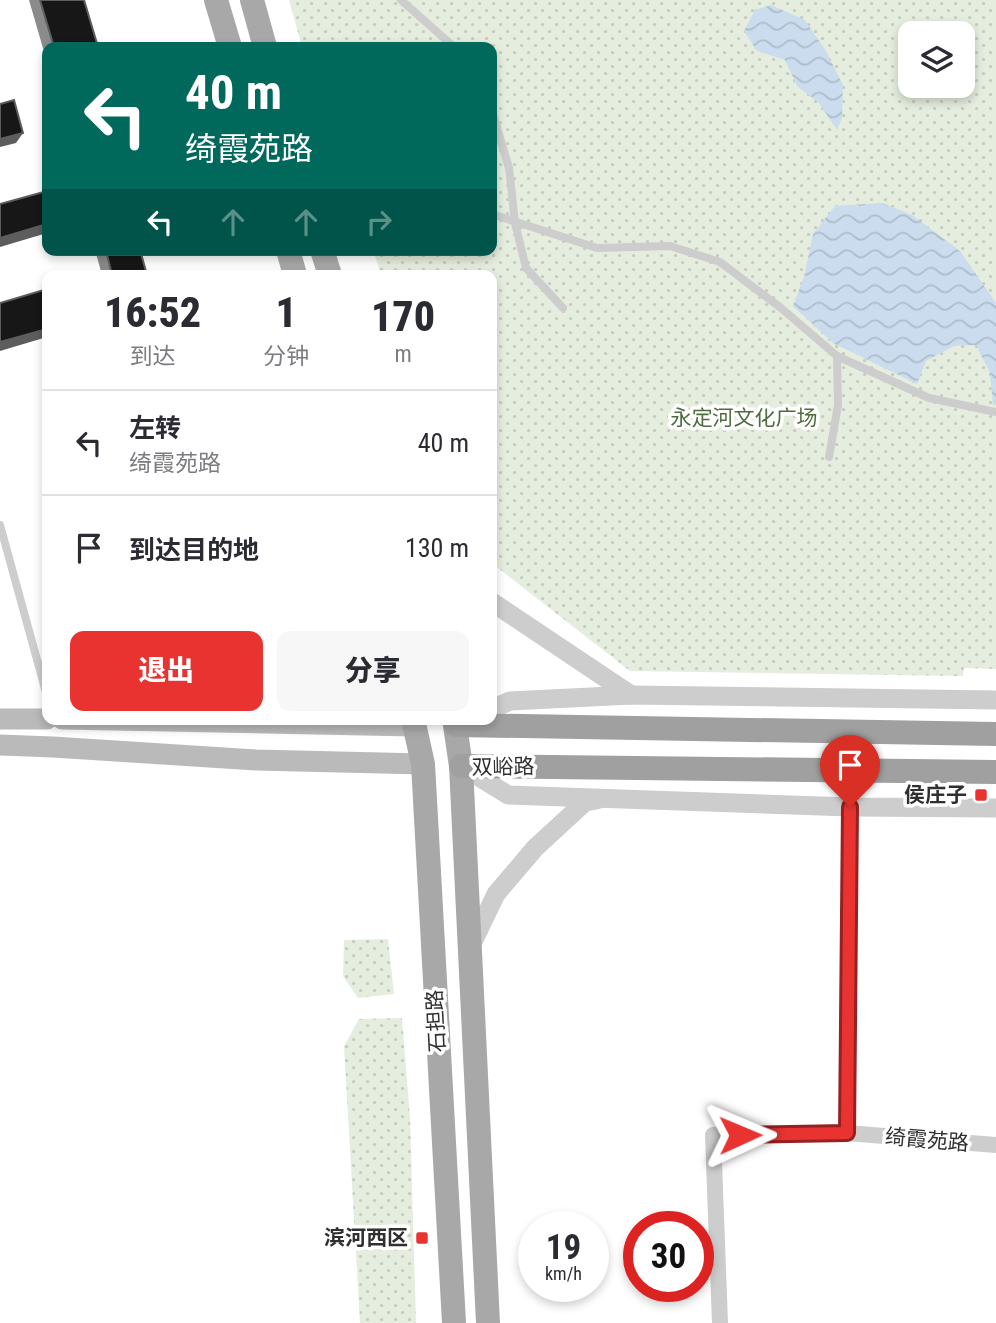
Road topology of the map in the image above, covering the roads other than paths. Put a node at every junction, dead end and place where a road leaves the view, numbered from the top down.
1 (216, 0) edge
2 (252, 0) edge
3 (401, 0) edge
4 (229, 42) edge
5 (264, 42) edge
6 (448, 42) edge
7 (497, 128) edge
8 (497, 216) edge
9 (515, 223) junction
10 (563, 308) dead end
11 (837, 356) junction
12 (996, 412) edge
13 (829, 457) dead end
14 (0, 525) edge
15 (497, 605) edge
16 (42, 678) edge
17 (631, 695) junction
18 (996, 700) edge
19 (497, 707) edge
20 (0, 719) edge
21 (42, 719) edge
22 (497, 722) edge
23 (415, 725) edge
24 (460, 725) edge
25 (996, 734) edge
26 (0, 745) edge
27 (423, 764) junction
28 (461, 766) junction
29 (996, 772) edge
30 (607, 798) junction
31 (850, 807) junction
32 (996, 808) edge
33 (471, 946) junction
34 (847, 1133) junction
35 (996, 1145) edge
36 (454, 1323) edge
37 (488, 1323) edge
38 (720, 1323) edge

1 - 4 main road
2 - 5 main road
3 - 6 lane
7 - 9 lane
8 - 9 lane
9 - 10 lane
9 - 11 lane
11 - 12 lane
11 - 13 lane
14 - 16 lane
15 - 17 street
17 - 18 street
17 - 19 street
20 - 21 main road
22 - 25 highway, 双峪路
23 - 27 main road, 石担路
24 - 28 main road, 石担路
26 - 27 main road
27 - 28 main road
27 - 36 main road, 石担路
28 - 29 highway, 双峪路
28 - 30 street, 双峪路
28 - 33 main road, 石担路
30 - 31 street, 双峪路
30 - 33 street
31 - 32 street, 双峪路
31 - 34 street
33 - 37 main road, 石担路
34 - 35 street, 绮霞苑路
34 - 38 street, 绮霞苑路

